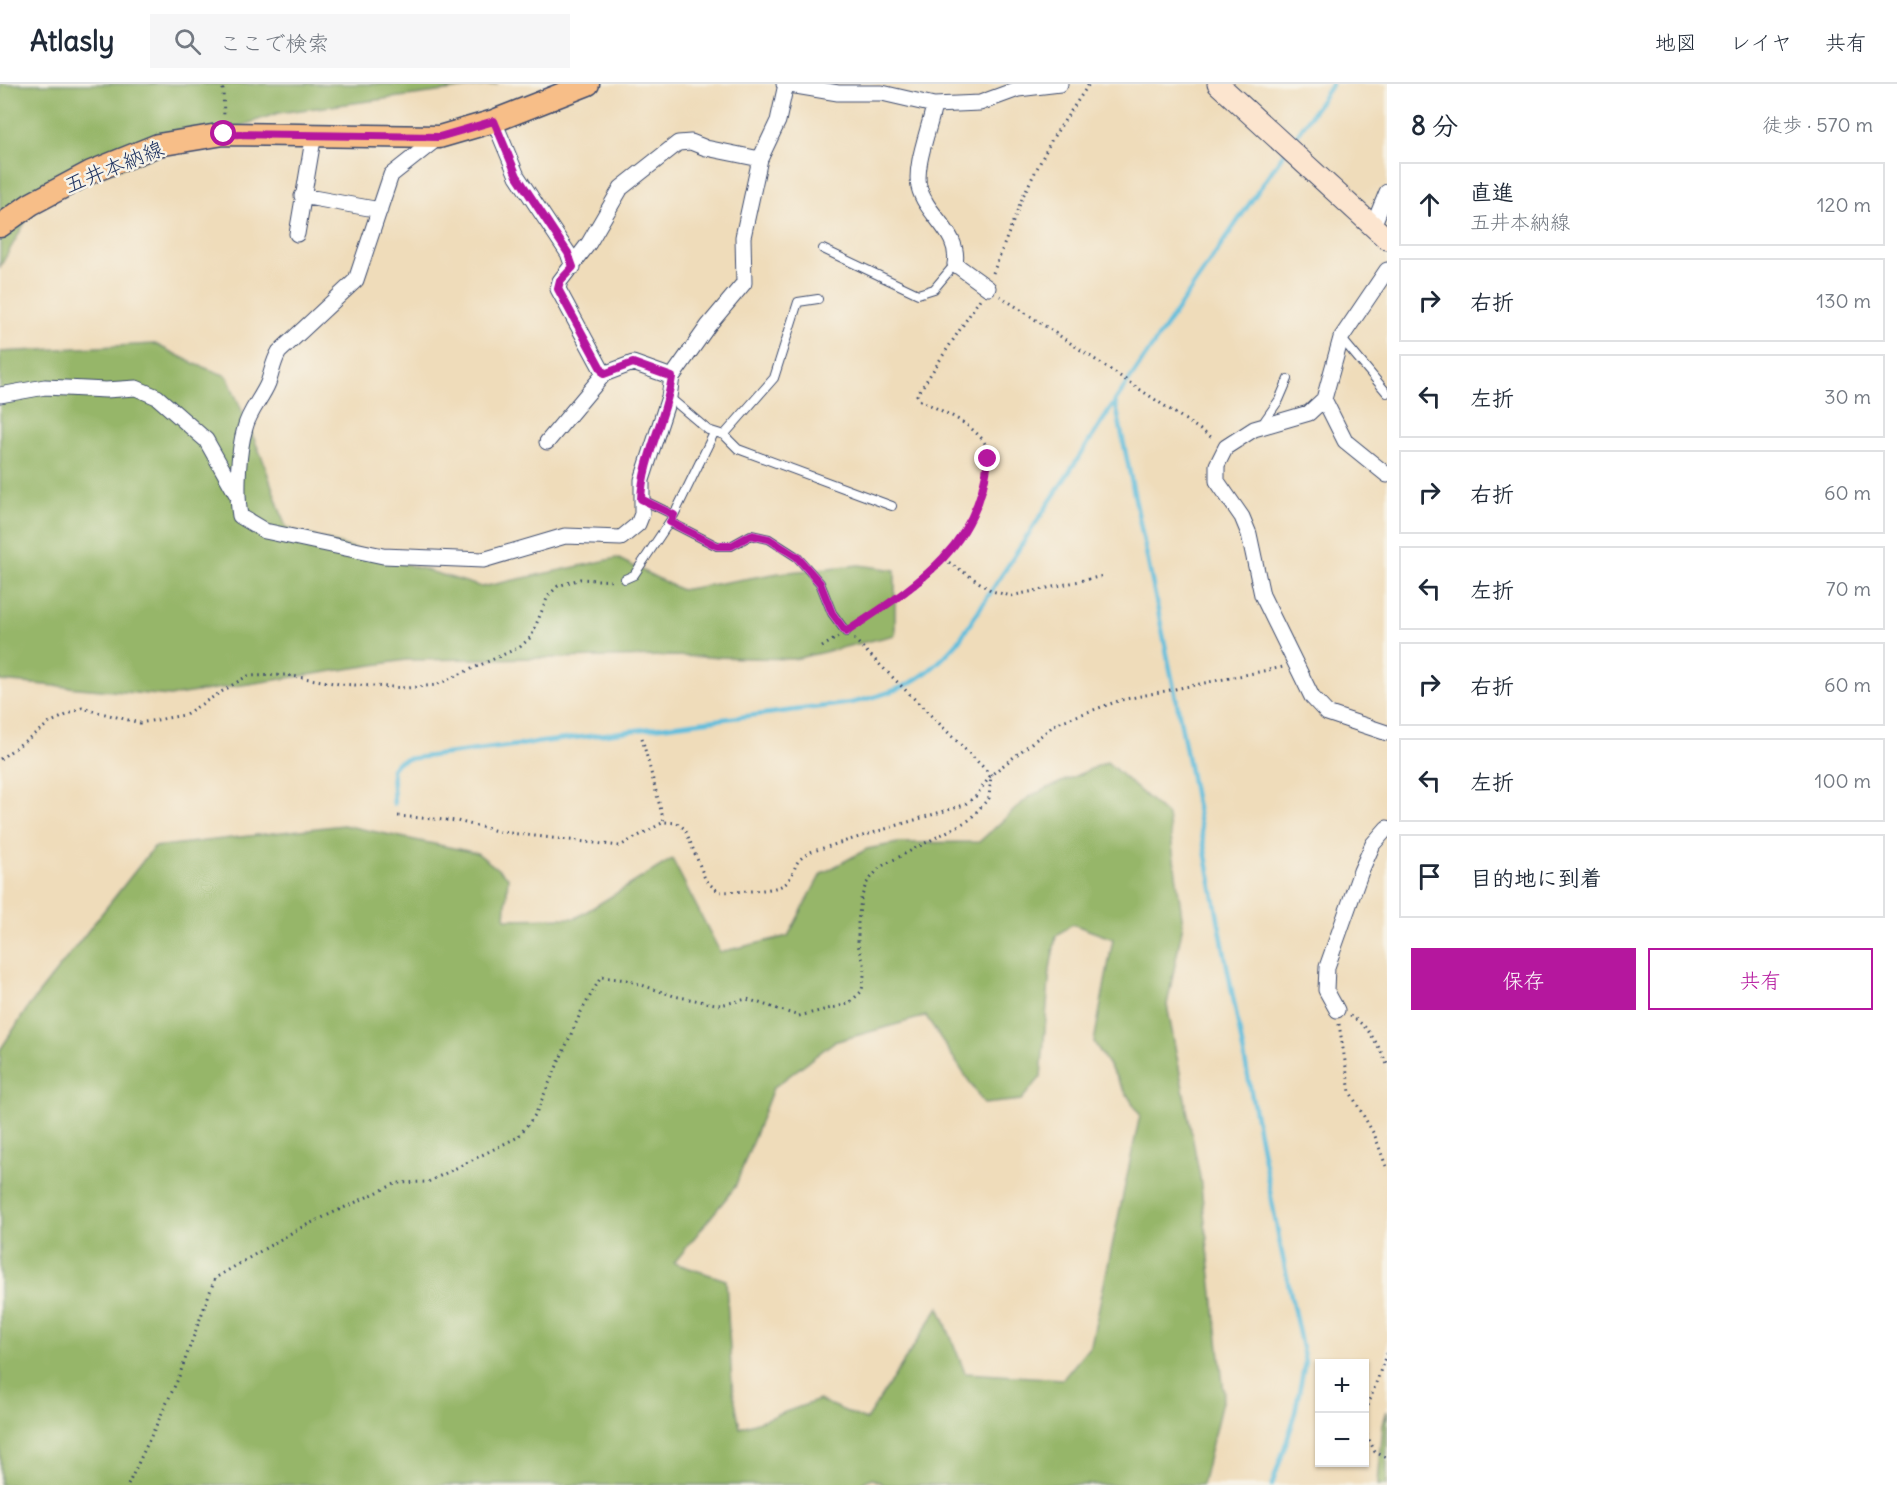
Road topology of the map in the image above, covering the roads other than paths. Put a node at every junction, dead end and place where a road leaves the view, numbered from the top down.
1 (588, 84) edge
2 (785, 84) edge
3 (1060, 84) edge
4 (1218, 84) edge
5 (934, 105) junction
6 (494, 121) junction
7 (314, 134) junction
8 (439, 137) junction
9 (760, 159) junction
10 (1387, 192) edge
11 (302, 196) junction
12 (380, 210) junction
13 (0, 226) edge
14 (1380, 232) edge
15 (297, 234) dead end
16 (823, 249) dead end
17 (955, 264) junction
18 (573, 267) junction
19 (1387, 270) edge
20 (988, 288) road end
21 (818, 299) dead end
22 (1341, 338) junction
23 (604, 374) junction
24 (672, 377) junction
25 (1288, 379) dead end
26 (1387, 393) edge
27 (0, 395) edge
28 (669, 397) junction
29 (1324, 399) junction
30 (1266, 425) junction
31 (714, 433) junction
32 (724, 435) junction
33 (548, 442) dead end
34 (1387, 475) edge
35 (237, 495) junction
36 (641, 499) junction
37 (892, 506) dead end
38 (672, 518) junction
39 (626, 579) road end
40 (846, 632) road end
41 (1387, 733) edge
42 (1387, 828) edge
43 (1337, 1010) road end

1 - 6 main road, 五井本納線
2 - 5 street
2 - 9 street
3 - 5 street
4 - 14 main road
5 - 17 street
6 - 8 main road, 五井本納線
6 - 18 street
7 - 8 main road, 五井本納線
7 - 11 street
7 - 13 main road, 五井本納線
8 - 12 street
9 - 18 street
9 - 24 street
10 - 14 street
11 - 12 street
11 - 15 street
12 - 35 street
16 - 17 lane
17 - 20 street
18 - 23 street
19 - 22 street
21 - 32 lane
22 - 26 lane
22 - 29 street
23 - 24 street
23 - 33 street
24 - 28 street
25 - 30 lane
27 - 35 street
28 - 31 lane
28 - 36 street
29 - 30 street
29 - 34 street
30 - 41 street
31 - 32 lane
31 - 38 lane
32 - 37 lane
35 - 36 street
36 - 38 lane
38 - 39 lane
38 - 40 lane
42 - 43 street

